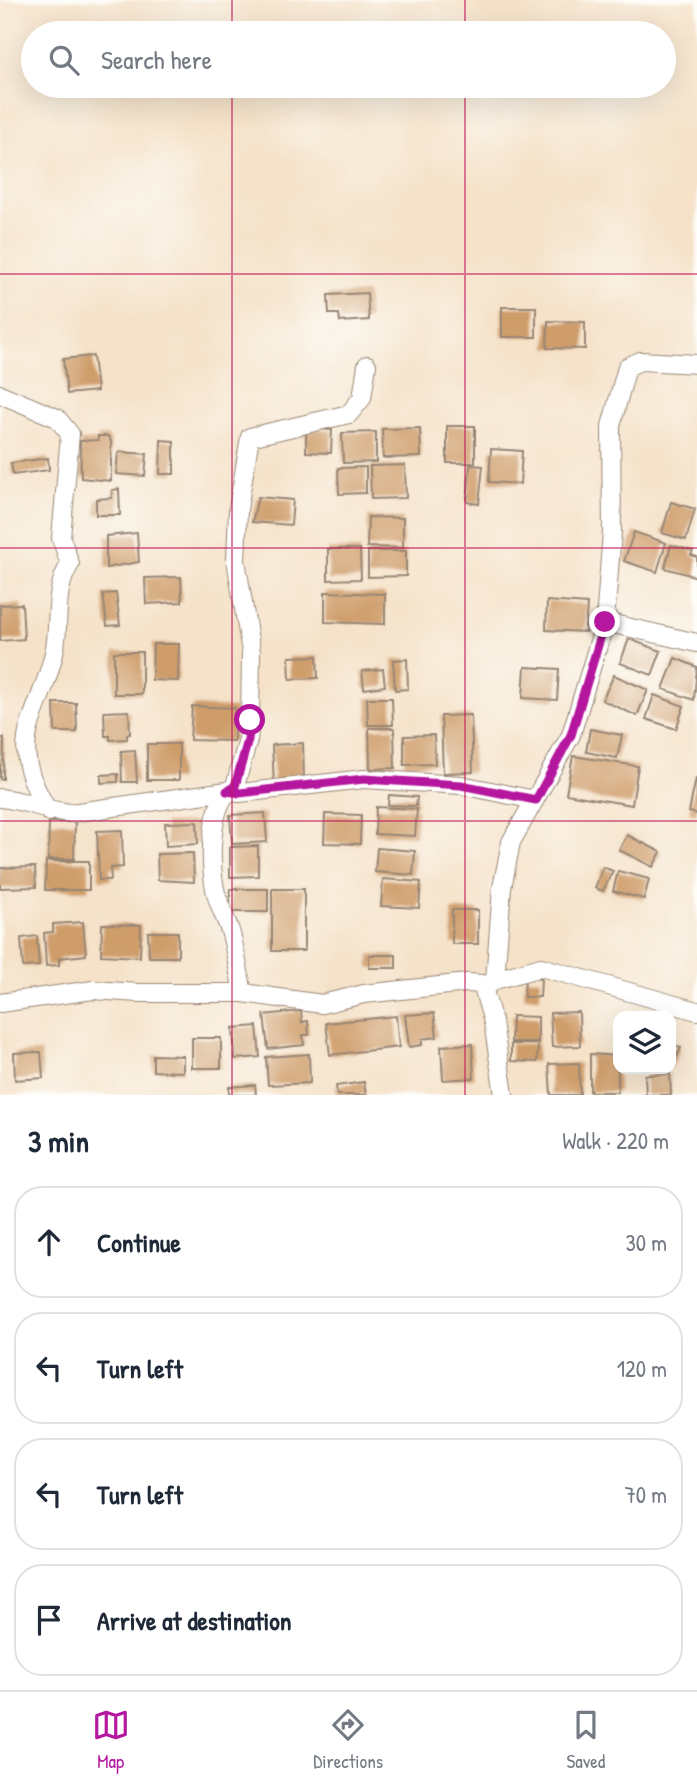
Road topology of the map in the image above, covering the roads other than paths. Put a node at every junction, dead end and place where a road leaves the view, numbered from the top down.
1 (697, 364) edge
2 (367, 365) dead end
3 (0, 394) edge
4 (605, 622) junction
5 (697, 643) edge
6 (227, 791) junction
7 (0, 798) edge
8 (536, 800) junction
9 (49, 812) junction
10 (489, 985) junction
11 (243, 993) junction
12 (0, 1003) edge
13 (697, 1011) edge
14 (504, 1095) edge

1 - 4 street
2 - 6 street
3 - 9 street
4 - 5 street
4 - 8 street
6 - 8 street
6 - 9 street
6 - 11 street
7 - 9 street
8 - 10 street
10 - 11 street
10 - 13 street
10 - 14 street
11 - 12 street

